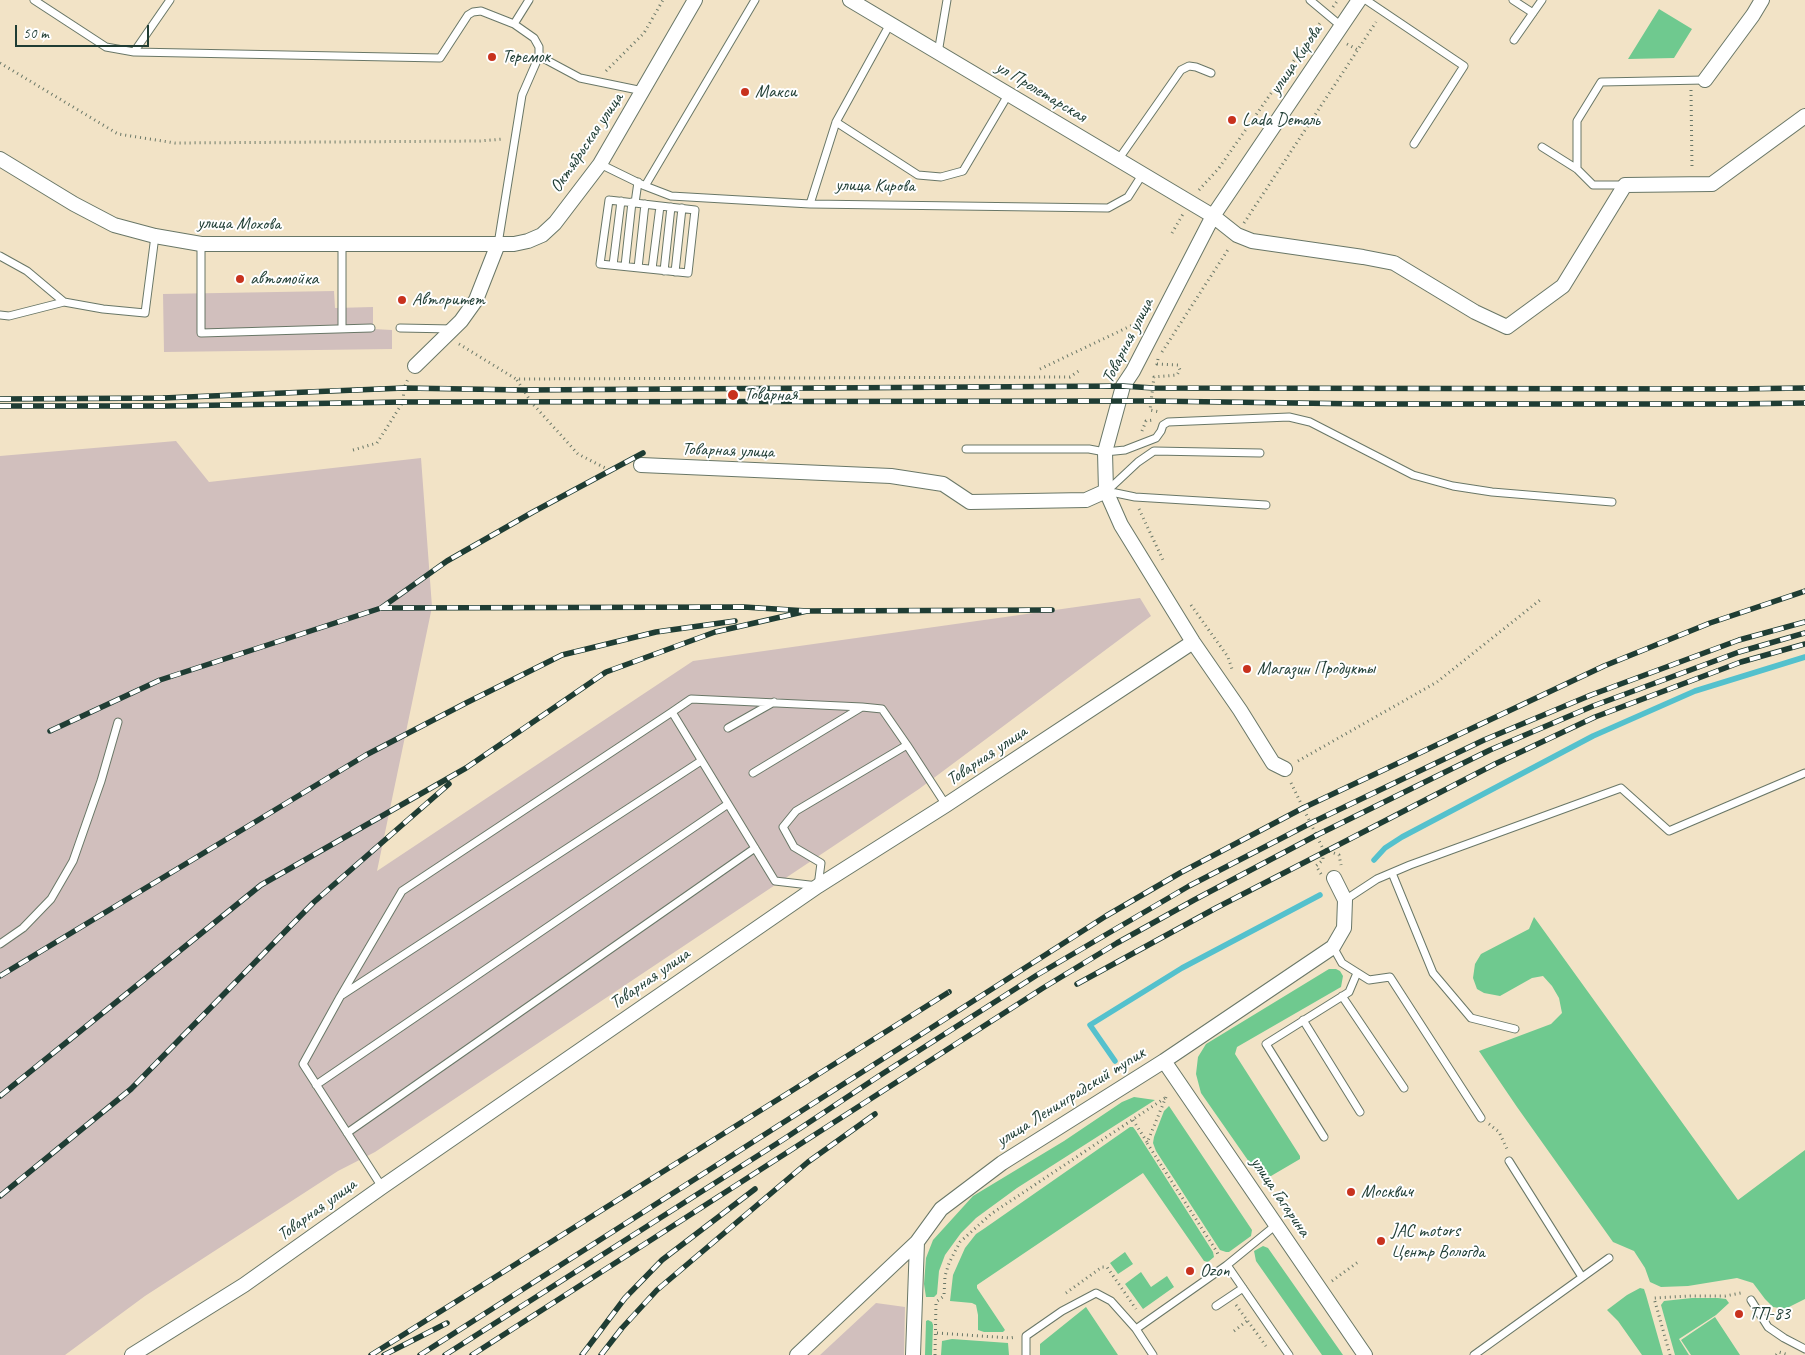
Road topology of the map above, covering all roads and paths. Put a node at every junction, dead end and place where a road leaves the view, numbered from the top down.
1 (34, 0) edge
2 (170, 0) edge
3 (529, 0) edge
4 (695, 0) edge
5 (755, 0) edge
6 (850, 0) edge
7 (947, 0) edge
8 (1310, 0) edge
9 (1338, 0) edge
10 (1359, 0) edge
11 (1366, 0) edge
12 (1513, 0) edge
13 (1542, 0) edge
14 (1762, 0) edge
15 (1383, 12) junction
16 (1533, 13) junction
17 (1327, 14) junction
18 (514, 24) junction
19 (890, 24) junction
20 (1341, 26) junction
21 (1514, 40) dead end
22 (134, 52) junction
23 (938, 53) junction
24 (539, 56) junction
25 (0, 63) edge
26 (1211, 73) dead end
27 (1698, 80) junction
28 (644, 91) junction
29 (1008, 95) junction
30 (1805, 116) edge
31 (836, 122) junction
32 (480, 141) dead end
33 (1414, 144) dead end
34 (1542, 147) dead end
35 (0, 159) edge
36 (1118, 160) junction
37 (600, 164) junction
38 (1578, 169) junction
39 (1142, 175) junction
40 (642, 184) junction
41 (1692, 184) junction
42 (1625, 185) junction
43 (671, 196) junction
44 (621, 201) junction
45 (634, 203) junction
46 (1189, 203) junction
47 (645, 204) junction
48 (810, 204) junction
49 (660, 206) junction
50 (671, 207) junction
51 (682, 208) junction
52 (1213, 216) junction
53 (1172, 233) dead end
54 (1237, 234) junction
55 (155, 236) junction
56 (201, 244) junction
57 (342, 244) junction
58 (498, 244) junction
59 (0, 256) edge
60 (614, 265) junction
61 (625, 266) junction
62 (638, 268) junction
63 (652, 269) junction
64 (664, 270) junction
65 (675, 272) junction
66 (64, 302) junction
67 (1166, 309) junction
68 (0, 315) edge
69 (342, 328) junction
70 (371, 328) dead end
71 (400, 328) dead end
72 (449, 332) junction
73 (414, 366) joint
74 (1040, 369) dead end
75 (1080, 370) dead end
76 (516, 379) junction
77 (1163, 415) dead end
78 (1159, 420) dead end
79 (1140, 444) junction
80 (966, 449) dead end
81 (353, 450) dead end
82 (1105, 452) junction
83 (1260, 453) dead end
84 (640, 466) dead end
85 (611, 470) dead end
86 (1106, 491) junction
87 (1134, 497) junction
88 (1612, 502) dead end
89 (1266, 505) dead end
90 (1165, 563) dead end
91 (1540, 600) dead end
92 (1190, 604) dead end
93 (1193, 642) junction
94 (1234, 674) dead end
95 (774, 702) junction
96 (862, 707) junction
97 (672, 712) junction
98 (118, 722) dead end
99 (728, 728) dead end
100 (907, 745) junction
101 (702, 761) junction
102 (1285, 769) junction
103 (753, 773) dead end
104 (1805, 773) edge
105 (728, 804) junction
106 (946, 805) junction
107 (755, 848) junction
108 (1392, 873) junction
109 (1334, 878) joint
110 (818, 886) junction
111 (1345, 900) junction
112 (0, 944) edge
113 (1333, 947) junction
114 (1357, 973) junction
115 (340, 996) junction
116 (1342, 996) junction
117 (1303, 1020) junction
118 (1516, 1028) dead end
119 (1164, 1061) junction
120 (316, 1085) junction
121 (1182, 1087) junction
122 (1404, 1088) dead end
123 (1166, 1097) junction
124 (1360, 1112) dead end
125 (1480, 1118) joint
126 (1133, 1120) junction
127 (347, 1133) junction
128 (1324, 1137) dead end
129 (1147, 1143) junction
130 (1509, 1162) joint
131 (382, 1187) junction
132 (1276, 1225) junction
133 (917, 1242) junction
134 (1609, 1258) dead end
135 (1220, 1260) dead end
136 (1358, 1262) dead end
137 (1227, 1265) junction
138 (1582, 1278) junction
139 (1330, 1282) dead end
140 (1243, 1288) junction
141 (1063, 1295) dead end
142 (1230, 1296) junction
143 (1751, 1300) joint
144 (1216, 1306) dead end
145 (1142, 1313) dead end
146 (1248, 1321) junction
147 (1136, 1329) junction
148 (1016, 1330) dead end
149 (1234, 1331) dead end
150 (937, 1333) junction
151 (1267, 1348) dead end
152 (1805, 1349) edge
153 (132, 1355) edge
154 (797, 1355) edge
155 (913, 1355) edge
156 (935, 1355) edge
157 (1026, 1355) edge
158 (1153, 1355) edge
159 (1289, 1355) edge
160 (1365, 1355) edge
161 (1474, 1355) edge
162 (1670, 1355) edge
163 (1776, 1355) edge
164 (1789, 1355) edge

1 - 22 lane
2 - 22 lane
3 - 18 lane
4 - 28 street, Октябрьская улица
5 - 40 lane
6 - 19 street, ул Пролетарская
7 - 23 lane
8 - 17 lane
9 - 17 path
10 - 20 street, улица Кирова
11 - 15 lane
12 - 16 lane
13 - 16 lane
14 - 27 street
15 - 33 lane
15 - 54 path
16 - 21 lane
17 - 20 lane
17 - 46 path
18 - 22 lane
18 - 24 lane
19 - 23 street, ул Пролетарская
19 - 31 lane
20 - 52 street, улица Кирова
23 - 29 street, ул Пролетарская
24 - 28 lane
24 - 58 lane
25 - 32 path
26 - 36 lane
27 - 38 lane
27 - 41 path
28 - 37 street, Октябрьская улица
29 - 31 lane
29 - 36 street, ул Пролетарская
30 - 41 street
31 - 48 lane
34 - 38 lane
35 - 55 street, улица Мохова
36 - 39 street, ул Пролетарская
37 - 40 lane, улица Кирова
37 - 58 street, Октябрьская улица
38 - 42 lane
39 - 46 street, ул Пролетарская
39 - 48 lane, улица Кирова
40 - 43 lane, улица Кирова
40 - 45 lane
41 - 42 street
42 - 54 street, ул Пролетарская
43 - 48 lane, улица Кирова
43 - 50 lane
44 - 45 lane
44 - 60 lane
44 - 60 lane
45 - 47 lane
45 - 61 lane
46 - 52 street, ул Пролетарская
46 - 53 path
47 - 49 lane
47 - 62 lane
49 - 50 lane
49 - 63 lane
50 - 51 lane
50 - 64 lane
51 - 65 lane
51 - 65 lane
52 - 54 street, ул Пролетарская
52 - 67 street, Товарная улица
54 - 77 path
55 - 56 street, улица Мохова
55 - 66 lane
56 - 57 street, улица Мохова
56 - 69 lane
57 - 58 street, улица Мохова
57 - 69 lane
58 - 72 street
59 - 66 lane
60 - 61 lane
61 - 62 lane
62 - 63 lane
63 - 64 lane
64 - 65 lane
66 - 68 lane
67 - 74 path
67 - 82 street, Товарная улица
69 - 70 lane
71 - 72 lane
72 - 73 street
72 - 76 path
73 - 81 path
75 - 76 path
76 - 85 path
78 - 79 path
79 - 82 lane
79 - 88 lane
80 - 82 lane
82 - 86 street, Товарная улица
83 - 86 lane
84 - 86 street, Товарная улица
86 - 87 lane
86 - 93 street, Товарная улица
87 - 89 lane
87 - 90 path
91 - 102 path
92 - 94 path
93 - 102 street, Товарная улица
93 - 106 street, Товарная улица
95 - 96 lane
95 - 97 lane
95 - 99 lane
96 - 100 lane
96 - 103 lane
97 - 101 lane
97 - 115 lane
98 - 112 lane
100 - 106 lane
100 - 110 lane
101 - 105 lane
101 - 115 lane
102 - 109 path
104 - 108 lane
105 - 107 lane
105 - 120 lane
106 - 110 street, Товарная улица
107 - 110 lane
107 - 127 lane
108 - 111 lane
108 - 118 lane
109 - 111 street, улица Ленинградский тупик
110 - 131 street, Товарная улица
111 - 113 street, улица Ленинградский тупик
113 - 114 lane
113 - 119 street, улица Ленинградский тупик
114 - 116 lane
114 - 125 lane
115 - 120 lane
116 - 117 lane
116 - 122 lane
117 - 124 lane
117 - 128 lane
119 - 121 street, улица Гагарина
119 - 133 street, улица Ленинградский тупик
120 - 127 lane
121 - 123 path
121 - 132 street, улица Гагарина
123 - 126 path
123 - 129 path
125 - 130 path
126 - 129 path
126 - 150 path
127 - 131 lane
129 - 135 path
130 - 138 lane
131 - 153 street, Товарная улица
132 - 137 lane
132 - 160 street, улица Гагарина
133 - 154 street, улица Ленинградский тупик
133 - 155 street
134 - 138 lane
136 - 139 path
137 - 140 lane
137 - 147 lane
138 - 161 lane
140 - 142 lane
140 - 159 lane
141 - 145 path
142 - 144 lane
142 - 146 path
143 - 152 lane
143 - 162 path
146 - 149 path
146 - 151 path
147 - 157 lane
147 - 158 lane
148 - 150 path
150 - 156 path
163 - 164 path

